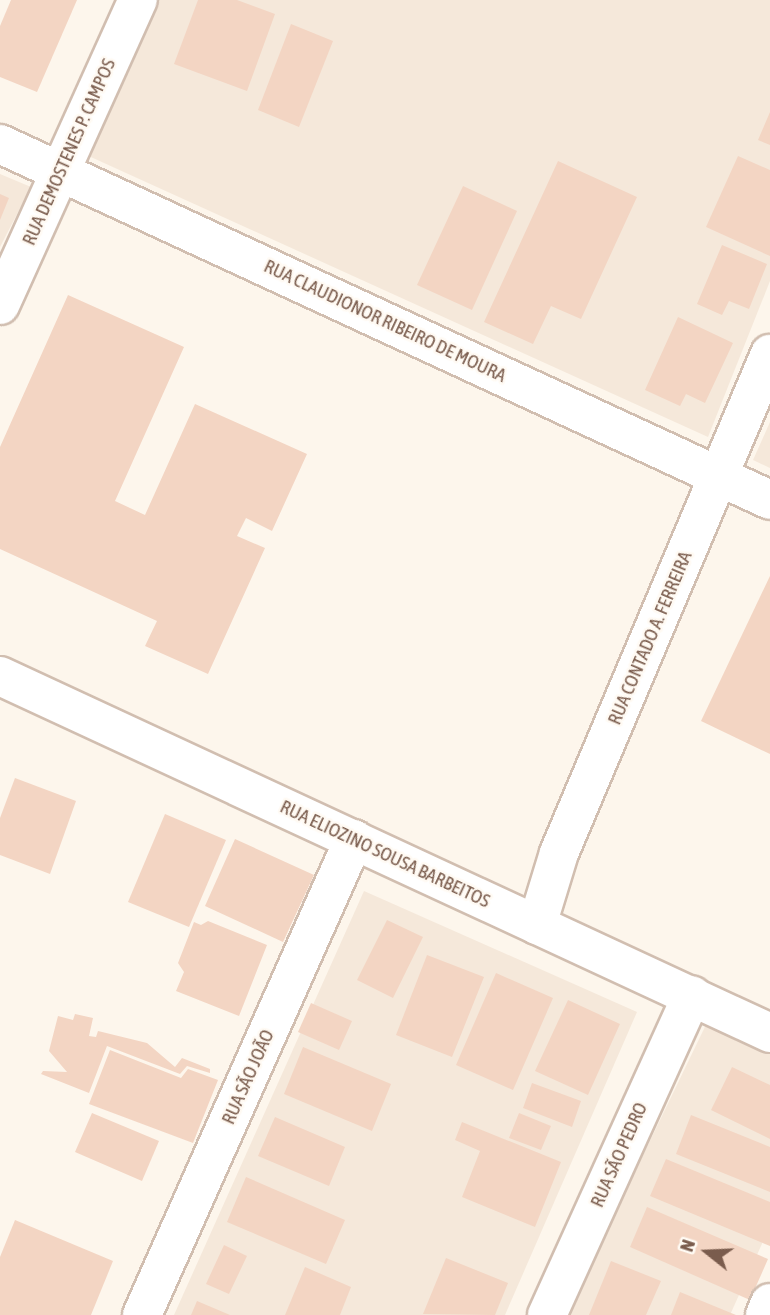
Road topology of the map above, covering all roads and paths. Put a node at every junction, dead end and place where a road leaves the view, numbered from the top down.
1 (138, 0) edge
2 (0, 144) edge
3 (61, 170) junction
4 (0, 305) edge
5 (770, 354) edge
6 (718, 476) junction
7 (770, 500) edge
8 (0, 676) edge
9 (354, 839) junction
10 (537, 925) junction
11 (692, 995) junction
12 (770, 1033) edge
13 (770, 1303) edge
14 (142, 1315) edge
15 (547, 1315) edge
16 (765, 1315) edge

1 - 3 street, RUA DEMOSTENES P. CAMPOS
2 - 3 street, RUA CLAUDIONOR RIBEIRO DE MOURA
3 - 4 street, RUA DEMOSTENES P. CAMPOS
3 - 6 street, RUA CLAUDIONOR RIBEIRO DE MOURA
5 - 6 street, RUA CONTADO A. FERREIRA
6 - 7 street, RUA CLAUDIONOR RIBEIRO DE MOURA
6 - 10 street, RUA CONTADO A. FERREIRA
8 - 9 street, RUA ELIOZINO SOUSA BARBEITOS
9 - 10 street, RUA ELIOZINO SOUSA BARBEITOS
9 - 14 street, RUA SÃO JOÃO
10 - 11 street, RUA ELIOZINO SOUSA BARBEITOS
11 - 12 street, RUA ELIOZINO SOUSA BARBEITOS
11 - 15 street, RUA SÃO PEDRO
13 - 16 street

